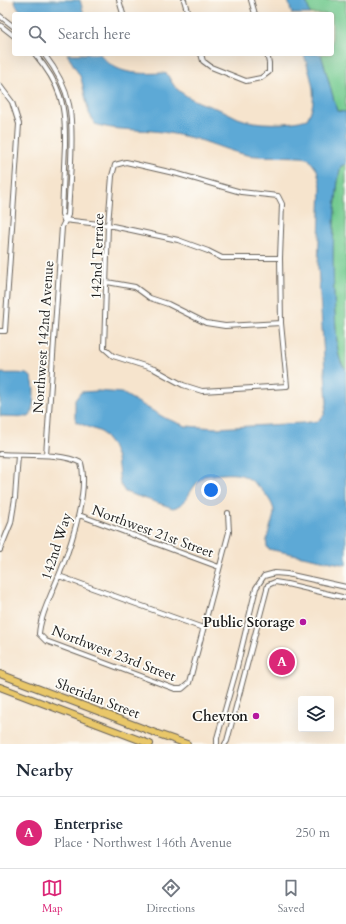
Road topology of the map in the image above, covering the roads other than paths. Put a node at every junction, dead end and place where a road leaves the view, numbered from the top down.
1 (119, 0) edge
2 (184, 0) edge
3 (251, 0) edge
4 (123, 12) edge
5 (187, 12) edge
6 (254, 12) edge
7 (0, 16) edge
8 (0, 25) edge
9 (12, 25) edge
10 (12, 34) edge
11 (36, 56) edge
12 (46, 56) edge
13 (202, 56) edge
14 (267, 56) edge
15 (0, 86) edge
16 (64, 220) junction
17 (108, 225) junction
18 (280, 258) junction
19 (107, 282) junction
20 (281, 323) junction
21 (0, 331) edge
22 (0, 454) edge
23 (18, 455) junction
24 (46, 455) junction
25 (228, 513) dead end
26 (79, 515) junction
27 (0, 550) edge
28 (219, 567) junction
29 (59, 576) junction
30 (346, 587) edge
31 (346, 598) edge
32 (203, 628) junction
33 (38, 634) joint
34 (0, 674) edge
35 (0, 687) edge
36 (150, 744) edge
37 (187, 744) edge
38 (217, 744) edge
39 (225, 744) edge

1 - 4 street
2 - 5 street
3 - 6 street
7 - 9 street
8 - 10 street
11 - 16 street, Northwest 142nd Avenue
12 - 16 street, Northwest 142nd Avenue
13 - 14 street
15 - 21 street
16 - 17 street
16 - 24 street, Northwest 142nd Avenue
17 - 18 street
17 - 18 street, 142nd Terrace
17 - 19 street, 142nd Terrace
18 - 20 street
19 - 20 street
19 - 20 street, 142nd Terrace
22 - 23 street
23 - 24 street
23 - 27 street
24 - 26 street, 142nd Way
25 - 28 street
26 - 28 street, Northwest 21st Street
26 - 29 street, 142nd Way
28 - 32 street
29 - 32 street
29 - 33 street, 142nd Way
30 - 38 street
31 - 39 street
32 - 33 street, Northwest 23rd Street
34 - 37 main road, Sheridan Street
35 - 36 main road, Sheridan Street

